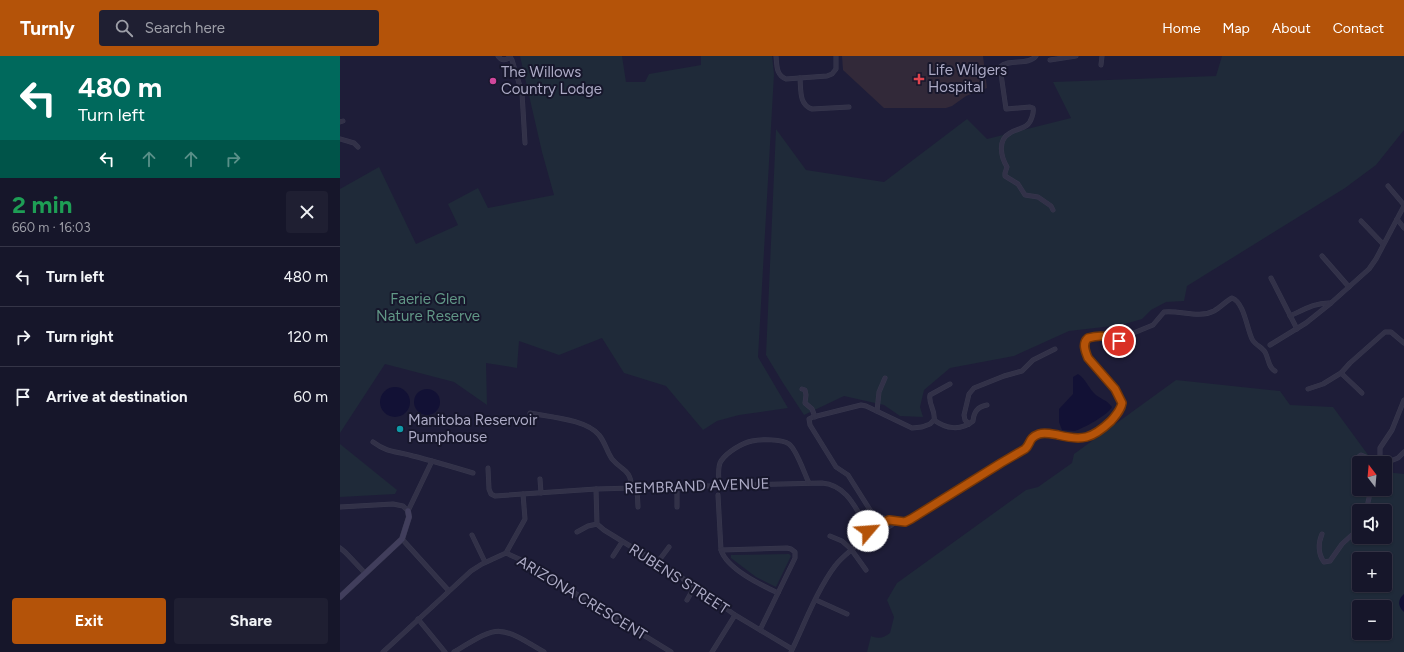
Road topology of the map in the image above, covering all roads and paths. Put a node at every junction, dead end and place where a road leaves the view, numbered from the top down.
1 (498, 56) edge
2 (510, 56) edge
3 (776, 56) edge
4 (836, 56) edge
5 (1036, 56) edge
6 (1076, 56) edge
7 (1102, 56) edge
8 (1050, 60) dead end
9 (1101, 65) dead end
10 (800, 78) junction
11 (849, 106) dead end
12 (340, 139) edge
13 (525, 143) dead end
14 (358, 147) dead end
15 (1388, 186) dead end
16 (1404, 206) edge
17 (1053, 210) dead end
18 (1397, 219) junction
19 (1361, 221) dead end
20 (1404, 228) edge
21 (1383, 244) junction
22 (1322, 256) dead end
23 (1271, 278) dead end
24 (1348, 287) junction
25 (1331, 303) junction
26 (1290, 316) junction
27 (1297, 329) junction
28 (1404, 342) edge
29 (1270, 345) dead end
30 (1055, 349) dead end
31 (1275, 371) dead end
32 (1341, 373) junction
33 (885, 378) dead end
34 (950, 384) dead end
35 (802, 389) dead end
36 (1308, 389) dead end
37 (1362, 392) dead end
38 (1404, 400) edge
39 (987, 405) dead end
40 (877, 411) junction
41 (530, 413) dead end
42 (815, 417) junction
43 (934, 420) junction
44 (969, 424) junction
45 (372, 442) dead end
46 (1404, 452) edge
47 (1380, 456) edge
48 (1392, 460) edge
49 (432, 461) junction
50 (488, 468) dead end
51 (473, 473) dead end
52 (540, 479) dead end
53 (809, 483) junction
54 (719, 485) junction
55 (677, 487) junction
56 (632, 488) junction
57 (637, 488) junction
58 (596, 489) junction
59 (541, 493) junction
60 (523, 494) junction
61 (718, 495) dead end
62 (340, 507) edge
63 (638, 507) dead end
64 (677, 507) dead end
65 (408, 511) junction
66 (889, 520) junction
67 (897, 521) junction
68 (597, 524) junction
69 (868, 530) junction
70 (577, 532) dead end
71 (1322, 534) dead end
72 (472, 535) dead end
73 (1352, 535) edge
74 (830, 536) dead end
75 (402, 539) junction
76 (622, 542) junction
77 (668, 547) dead end
78 (340, 548) edge
79 (851, 549) junction
80 (721, 550) junction
81 (506, 553) junction
82 (612, 556) dead end
83 (486, 562) junction
84 (657, 563) junction
85 (866, 570) dead end
86 (365, 573) junction
87 (695, 586) junction
88 (449, 591) junction
89 (778, 593) junction
90 (340, 596) edge
91 (687, 600) dead end
92 (816, 600) junction
93 (847, 614) dead end
94 (735, 615) junction
95 (418, 619) junction
96 (760, 630) junction
97 (792, 651) edge
98 (383, 652) edge
99 (446, 652) edge
100 (454, 652) edge
101 (544, 652) edge
102 (671, 652) edge
103 (712, 652) edge

1 - 2 street
2 - 13 street
3 - 10 street
4 - 10 street
5 - 17 street
6 - 8 street
7 - 9 street
10 - 11 street
12 - 14 street
15 - 16 street
16 - 18 street
18 - 20 street
18 - 21 street
19 - 21 street
21 - 24 street
22 - 24 street
23 - 26 street
24 - 25 street
25 - 26 street
25 - 27 street
26 - 27 street
27 - 29 street
28 - 32 street
30 - 44 street
31 - 67 street
32 - 36 street
32 - 37 street
33 - 40 street
34 - 43 street
35 - 42 street
38 - 47 street
39 - 44 street
40 - 42 street
40 - 43 street
41 - 56 street
42 - 66 street
43 - 44 street
45 - 49 street
46 - 48 street
49 - 51 street
49 - 65 street
50 - 60 street, REMBRAND AVENUE
52 - 59 street
53 - 54 street, REMBRAND AVENUE
53 - 54 street
53 - 69 street, REMBRAND AVENUE
54 - 55 street, REMBRAND AVENUE
55 - 57 street, REMBRAND AVENUE
55 - 64 street
56 - 57 street, REMBRAND AVENUE
56 - 58 street, REMBRAND AVENUE
57 - 63 street
58 - 59 street, REMBRAND AVENUE
58 - 68 street
59 - 60 street, REMBRAND AVENUE
60 - 81 street
61 - 80 street
62 - 65 street
65 - 75 street
66 - 67 street
66 - 69 street
67 - 69 street
68 - 70 street
68 - 76 street, RUBENS STREET
69 - 79 street
71 - 73 street
72 - 83 street
74 - 79 street
75 - 86 street
75 - 88 street
76 - 82 street
76 - 84 street, RUBENS STREET
77 - 84 street
78 - 86 street
79 - 85 street
79 - 92 street
80 - 89 street
80 - 89 street
81 - 83 street, ARIZONA CRESCENT
81 - 102 street, ARIZONA CRESCENT
83 - 88 street, ARIZONA CRESCENT
84 - 87 street, RUBENS STREET
86 - 90 street
87 - 91 street
87 - 94 street, RUBENS STREET
88 - 95 street, ARIZONA CRESCENT
89 - 96 street
92 - 93 street
92 - 97 street
94 - 96 street, RUBENS STREET
94 - 103 street
95 - 98 street, ARIZONA CRESCENT
95 - 99 street
96 - 97 street, RUBENS STREET
100 - 101 street

